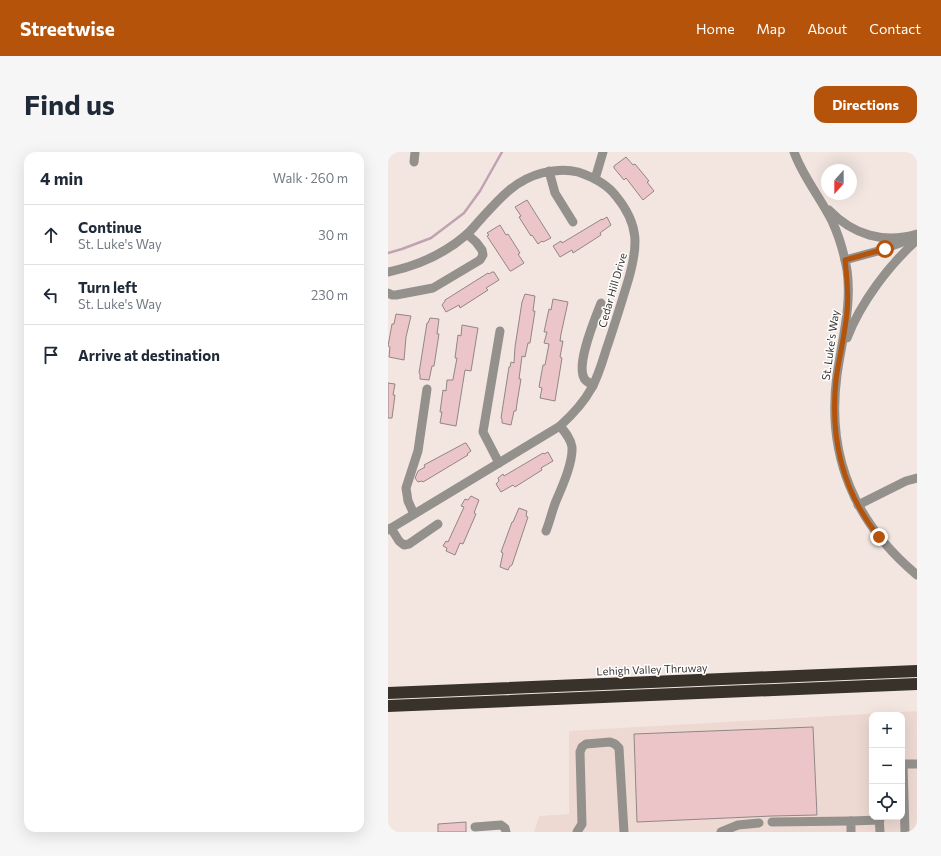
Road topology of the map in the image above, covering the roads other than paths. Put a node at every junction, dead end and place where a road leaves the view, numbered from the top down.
1 (415, 152) edge
2 (603, 152) edge
3 (794, 152) edge
4 (414, 162) dead end
5 (549, 171) junction
6 (595, 179) junction
7 (818, 197) junction
8 (573, 222) dead end
9 (467, 234) junction
10 (917, 235) edge
11 (917, 240) edge
12 (845, 260) junction
13 (388, 272) edge
14 (388, 293) edge
15 (601, 303) dead end
16 (500, 331) dead end
17 (838, 366) junction
18 (593, 386) junction
19 (427, 389) dead end
20 (560, 426) junction
21 (499, 463) junction
22 (917, 470) edge
23 (917, 478) edge
24 (906, 480) junction
25 (858, 505) junction
26 (414, 514) junction
27 (438, 524) dead end
28 (390, 529) edge
29 (546, 531) dead end
30 (917, 575) edge
31 (917, 671) edge
32 (917, 684) edge
33 (388, 692) edge
34 (388, 706) edge
35 (905, 764) edge
36 (917, 764) edge
37 (904, 784) edge
38 (869, 820) edge
39 (880, 820) edge
40 (851, 821) junction
41 (772, 822) dead end
42 (759, 823) dead end
43 (475, 827) dead end
44 (506, 832) edge
45 (577, 832) edge
46 (624, 832) edge
47 (722, 832) edge
48 (851, 832) edge
49 (880, 832) edge
50 (905, 832) edge

1 - 4 street
2 - 6 street
3 - 7 street, St. Luke's Way
5 - 6 street, Cedar Hill Drive
5 - 8 street
5 - 9 street, Cedar Hill Drive
6 - 18 street, Cedar Hill Drive
7 - 10 street
7 - 12 street, St. Luke's Way
9 - 13 street, Cedar Hill Drive
9 - 14 street
10 - 12 street
11 - 17 street
12 - 17 street, St. Luke's Way
15 - 18 street
16 - 21 street
17 - 25 street, St. Luke's Way
18 - 20 street, Cedar Hill Drive
19 - 26 street
20 - 21 street, Cedar Hill Drive
20 - 29 street
21 - 26 street, Cedar Hill Drive
22 - 24 street
23 - 24 street
24 - 25 street
25 - 30 street, St. Luke's Way
26 - 28 street, Cedar Hill Drive
27 - 28 street
31 - 33 highway, Lehigh Valley Thruway
32 - 34 highway
35 - 36 street
37 - 50 street
38 - 40 street
39 - 49 street
40 - 41 street
40 - 48 street
42 - 47 street
43 - 44 street
45 - 46 street

